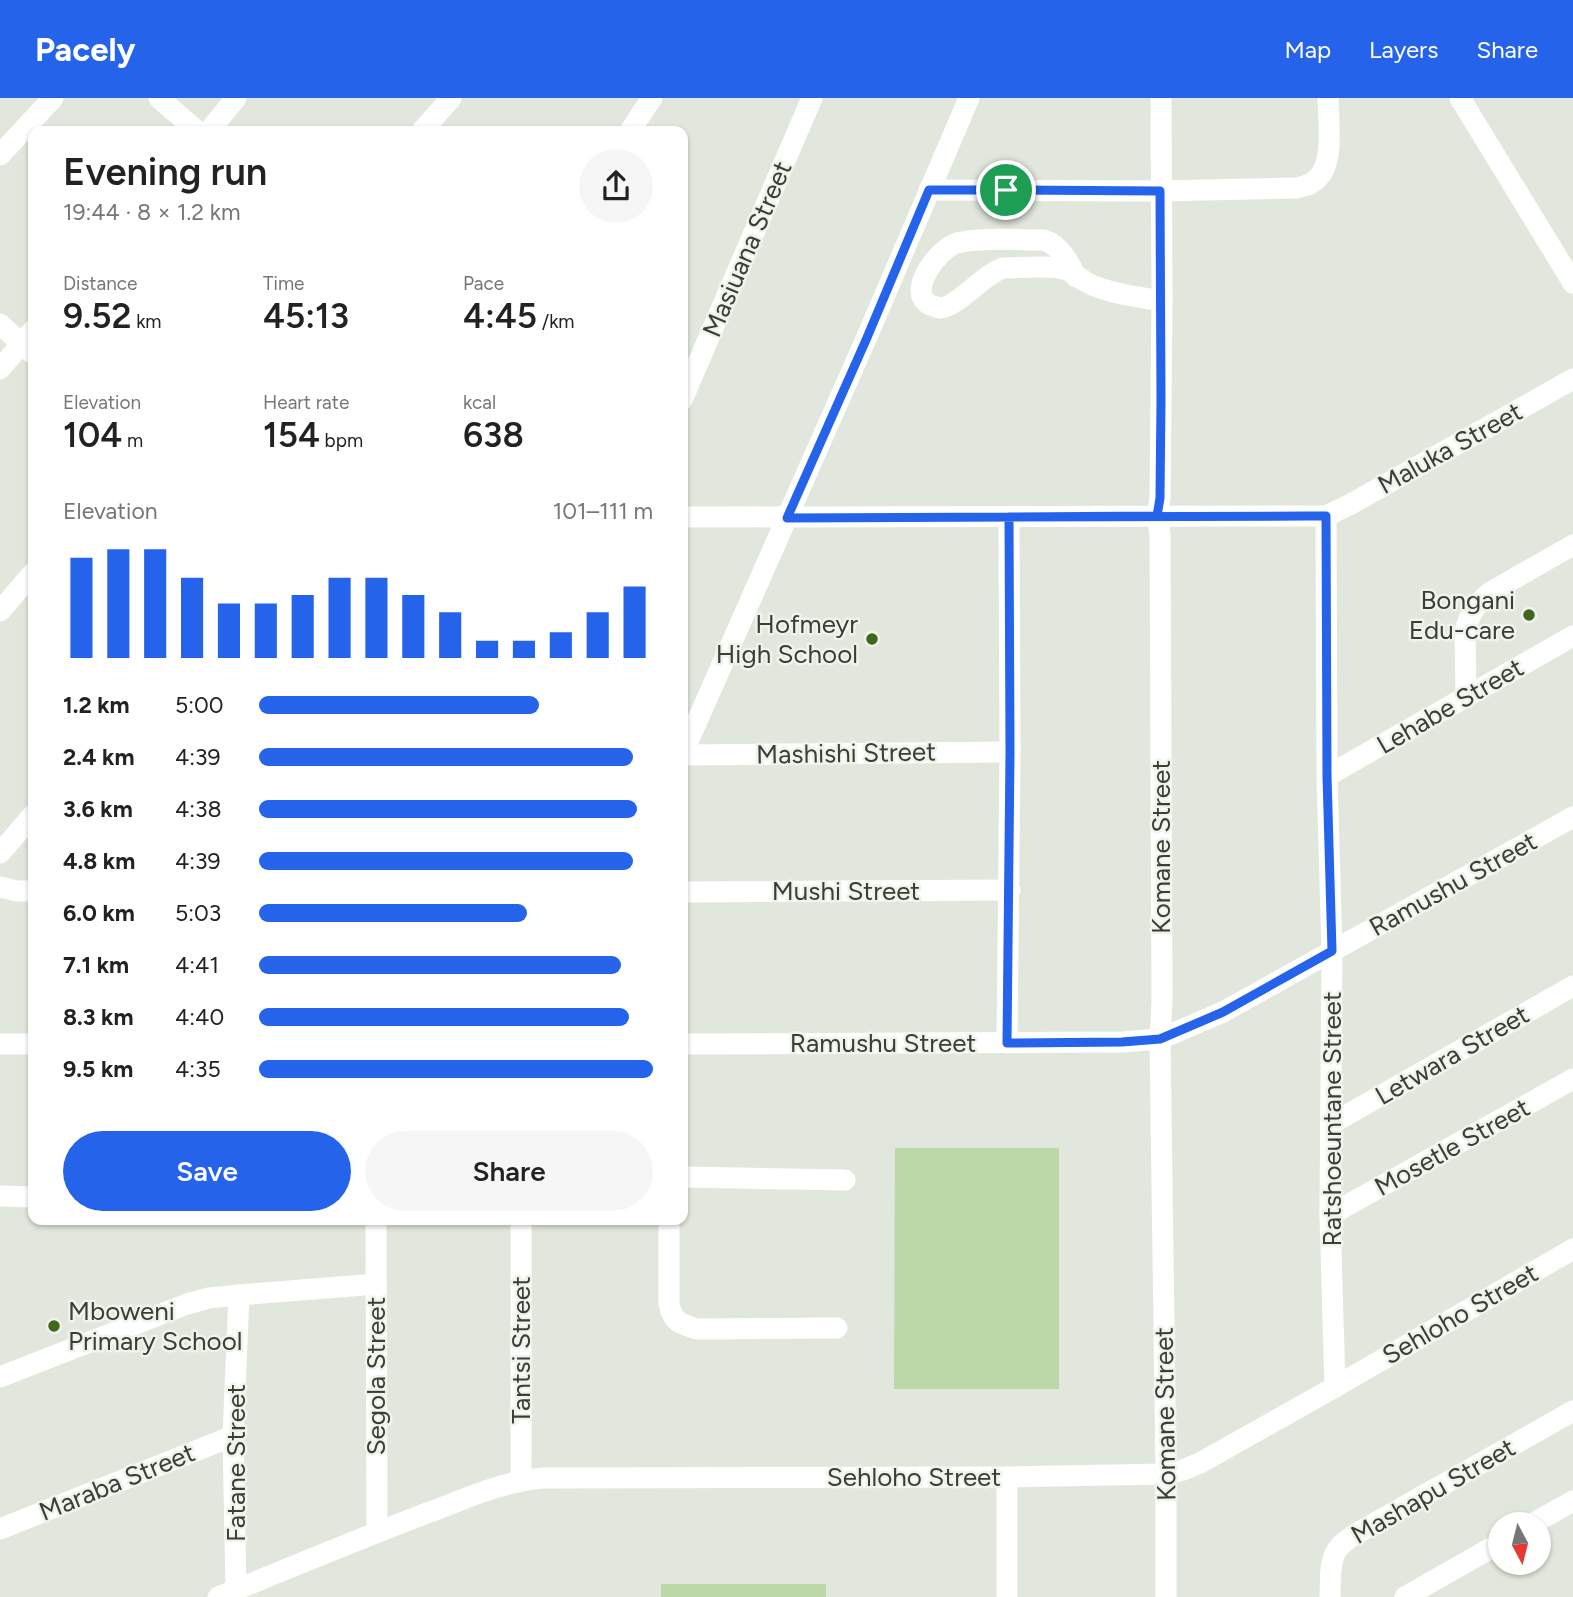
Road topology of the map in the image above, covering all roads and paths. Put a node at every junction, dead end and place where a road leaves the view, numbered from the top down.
1 (53, 98) edge
2 (159, 98) edge
3 (236, 98) edge
4 (451, 98) edge
5 (652, 98) edge
6 (812, 98) edge
7 (969, 98) edge
8 (1161, 98) edge
9 (1328, 98) edge
10 (1460, 98) edge
11 (191, 126) edge
12 (213, 126) edge
13 (426, 126) edge
14 (633, 126) edge
15 (0, 155) edge
16 (929, 190) junction
17 (1160, 191) junction
18 (1076, 277) junction
19 (1573, 283) edge
20 (1162, 301) junction
21 (0, 324) edge
22 (28, 342) edge
23 (28, 345) edge
24 (0, 369) edge
25 (1573, 379) edge
26 (688, 386) edge
27 (1157, 516) junction
28 (1326, 516) junction
29 (688, 517) edge
30 (1009, 517) junction
31 (787, 518) junction
32 (1573, 545) edge
33 (28, 579) edge
34 (0, 611) edge
35 (1573, 636) edge
36 (1466, 698) junction
37 (688, 741) edge
38 (1010, 752) junction
39 (688, 755) edge
40 (1327, 776) junction
41 (1573, 817) edge
42 (28, 821) edge
43 (0, 853) edge
44 (0, 887) edge
45 (1010, 890) junction
46 (28, 891) edge
47 (688, 891) edge
48 (1332, 951) junction
49 (1573, 986) edge
50 (1160, 1039) junction
51 (1007, 1043) junction
52 (0, 1044) edge
53 (28, 1044) edge
54 (688, 1044) edge
55 (1573, 1079) edge
56 (1331, 1124) junction
57 (688, 1177) edge
58 (845, 1180) dead end
59 (0, 1196) edge
60 (28, 1197) edge
61 (1330, 1215) junction
62 (376, 1225) edge
63 (521, 1225) edge
64 (669, 1225) edge
65 (1573, 1249) edge
66 (376, 1284) junction
67 (239, 1295) junction
68 (837, 1328) dead end
69 (0, 1377) edge
70 (1335, 1387) junction
71 (1573, 1411) edge
72 (233, 1436) junction
73 (1166, 1474) junction
74 (1007, 1478) junction
75 (521, 1480) junction
76 (1573, 1501) edge
77 (1551, 1513) edge
78 (2, 1521) edge
79 (377, 1532) junction
80 (1488, 1550) edge
81 (227, 1593) edge
82 (1007, 1597) edge
83 (1166, 1597) edge
84 (1330, 1597) edge
85 (1405, 1597) edge

1 - 15 street
2 - 11 street
3 - 12 street
4 - 13 street
5 - 14 street
6 - 26 street, Masiuana Street
7 - 16 street
8 - 17 street, Komane Street
9 - 17 street
10 - 19 street
16 - 17 street
16 - 31 street
17 - 20 street, Komane Street
18 - 18 street
18 - 20 street
20 - 27 street, Komane Street
21 - 22 street
23 - 24 street
25 - 28 street, Maluka Street
27 - 28 street
27 - 30 street
27 - 50 street, Komane Street
28 - 40 street, Ratshoeuntane Street
29 - 31 street
30 - 31 street
30 - 38 street
31 - 37 street
32 - 36 street
33 - 34 street
35 - 36 street, Lehabe Street
36 - 40 street, Lehabe Street
38 - 39 street, Mashishi Street
38 - 45 street
40 - 48 street, Ratshoeuntane Street
41 - 48 street, Ramushu Street
42 - 43 street
44 - 46 street
45 - 47 street, Mushi Street
45 - 51 street
48 - 50 street, Ramushu Street
48 - 56 street, Ratshoeuntane Street
49 - 56 street, Letwara Street
50 - 51 street, Ramushu Street
50 - 73 street, Komane Street
51 - 54 street, Ramushu Street
52 - 53 street
55 - 61 street, Mosetle Street
56 - 61 street, Ratshoeuntane Street
57 - 58 street
59 - 60 street
61 - 70 street, Ratshoeuntane Street
62 - 66 street, Segola Street
63 - 75 street, Tantsi Street
64 - 68 street
65 - 70 street, Sehloho Street
66 - 67 street
66 - 79 street, Segola Street
67 - 69 street
67 - 72 street, Fatane Street
70 - 73 street, Sehloho Street
71 - 84 street, Mashapu Street
72 - 78 street, Maraba Street
72 - 81 street, Fatane Street
73 - 74 street, Sehloho Street
73 - 83 street, Komane Street
74 - 75 street, Sehloho Street
74 - 82 street
75 - 79 street, Sehloho Street
76 - 77 street
79 - 81 street, Sehloho Street
80 - 85 street

